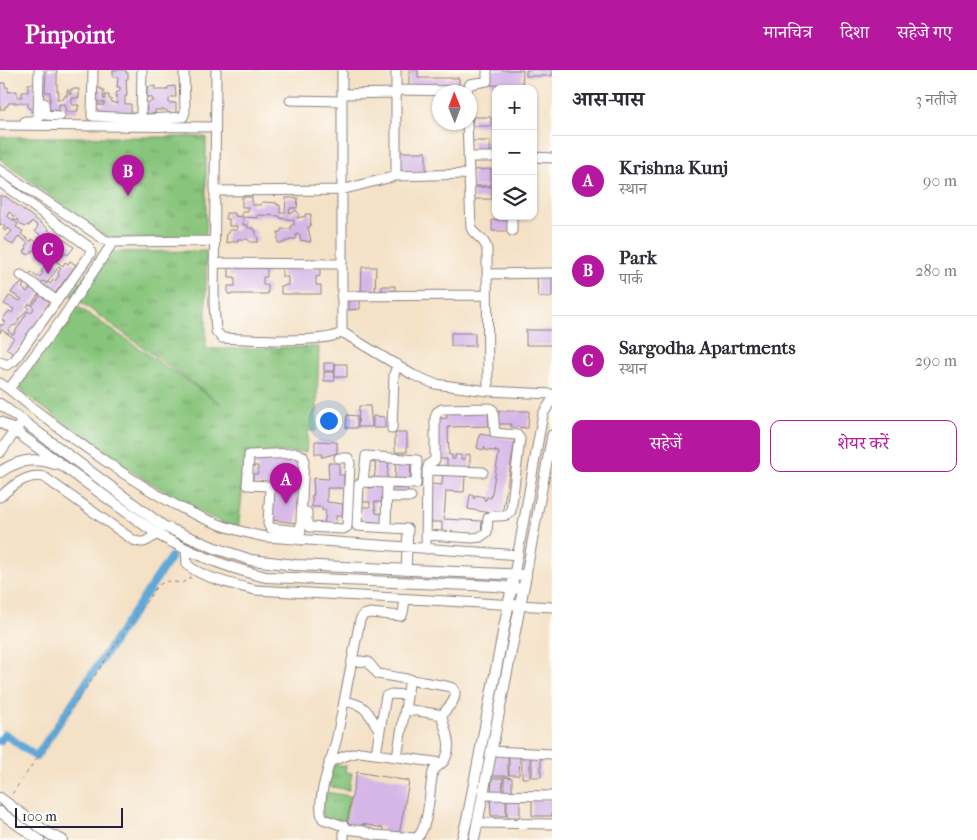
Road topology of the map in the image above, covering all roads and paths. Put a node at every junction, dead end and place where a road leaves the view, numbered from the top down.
1 (39, 70) edge
2 (44, 70) edge
3 (88, 70) edge
4 (93, 70) edge
5 (140, 70) edge
6 (184, 70) edge
7 (216, 70) edge
8 (342, 70) edge
9 (396, 70) edge
10 (487, 70) edge
11 (470, 85) edge
12 (396, 92) junction
13 (432, 92) edge
14 (342, 98) junction
15 (290, 100) dead end
16 (60, 116) dead end
17 (0, 120) edge
18 (138, 122) junction
19 (0, 125) edge
20 (88, 126) junction
21 (215, 127) junction
22 (467, 130) edge
23 (468, 157) junction
24 (492, 157) edge
25 (537, 157) edge
26 (552, 158) edge
27 (0, 170) edge
28 (468, 174) junction
29 (396, 176) junction
30 (0, 182) edge
31 (341, 190) junction
32 (214, 191) junction
33 (512, 220) edge
34 (512, 231) dead end
35 (214, 241) junction
36 (113, 242) junction
37 (214, 263) junction
38 (341, 264) junction
39 (552, 273) edge
40 (487, 274) junction
41 (21, 275) dead end
42 (341, 296) junction
43 (487, 296) junction
44 (58, 301) junction
45 (342, 332) junction
46 (0, 362) edge
47 (397, 364) junction
48 (0, 383) edge
49 (9, 389) junction
50 (488, 391) junction
51 (552, 394) edge
52 (552, 400) edge
53 (0, 404) edge
54 (12, 413) junction
55 (22, 420) junction
56 (1, 426) edge
57 (392, 429) dead end
58 (15, 431) junction
59 (552, 435) edge
60 (0, 452) edge
61 (339, 458) dead end
62 (63, 467) junction
63 (427, 470) junction
64 (0, 472) edge
65 (483, 472) dead end
66 (309, 476) dead end
67 (515, 480) junction
68 (363, 482) junction
69 (387, 482) junction
70 (531, 482) junction
71 (0, 496) edge
72 (387, 497) junction
73 (411, 497) dead end
74 (310, 527) junction
75 (386, 527) junction
76 (157, 534) junction
77 (427, 535) junction
78 (303, 537) junction
79 (407, 547) junction
80 (426, 549) junction
81 (186, 550) junction
82 (518, 555) junction
83 (406, 570) junction
84 (194, 575) dead end
85 (514, 575) junction
86 (526, 575) junction
87 (512, 588) junction
88 (523, 589) junction
89 (405, 598) junction
90 (508, 605) junction
91 (520, 606) junction
92 (552, 607) edge
93 (352, 660) junction
94 (410, 679) junction
95 (407, 695) junction
96 (344, 701) junction
97 (405, 709) junction
98 (443, 715) junction
99 (380, 730) junction
100 (491, 751) junction
101 (376, 754) junction
102 (552, 754) edge
103 (397, 757) junction
104 (329, 762) junction
105 (442, 763) junction
106 (483, 795) junction
107 (552, 796) edge
108 (4, 798) edge
109 (0, 812) edge
110 (478, 823) junction
111 (552, 824) edge
112 (345, 829) junction
113 (416, 839) edge
114 (39, 840) edge
115 (62, 840) edge
116 (344, 840) edge
117 (462, 840) edge
118 (474, 840) edge

1 - 17 street
2 - 16 street
3 - 20 street
4 - 18 street
5 - 6 street
5 - 18 street
7 - 21 street
8 - 14 street
9 - 12 street
10 - 11 street
12 - 13 street
12 - 14 street
12 - 29 street
14 - 15 street
14 - 31 street
18 - 20 street
18 - 21 street
19 - 20 street
21 - 32 street
22 - 23 street
23 - 24 street
23 - 28 street
25 - 26 street
27 - 36 street
28 - 29 street
28 - 40 street
29 - 31 street
30 - 44 street
31 - 32 street
31 - 38 street
32 - 35 street
33 - 34 street
35 - 36 street
35 - 37 street
36 - 49 street
37 - 38 street
37 - 45 street
38 - 42 street
39 - 40 street
40 - 43 street
41 - 44 street
42 - 43 street
42 - 45 street
43 - 50 street
44 - 46 street
45 - 47 street
47 - 50 street
47 - 57 street
48 - 49 street
49 - 78 street
50 - 51 street
52 - 70 street
53 - 54 main road
54 - 55 main road
54 - 56 main road
55 - 58 main road
55 - 83 main road
56 - 58 main road
58 - 60 main road
58 - 62 main road
59 - 86 street
61 - 74 street
62 - 64 main road
62 - 76 main road
63 - 65 street
63 - 67 street
63 - 77 street
66 - 74 street
67 - 70 street
67 - 77 street
68 - 69 street
68 - 69 street
68 - 75 street
69 - 72 street
70 - 82 street
71 - 76 street
72 - 73 street
72 - 75 street
74 - 78 street
75 - 79 street
76 - 81 main road
77 - 80 street
78 - 78 street
78 - 79 street
79 - 80 street
79 - 83 street
80 - 82 street
81 - 87 main road
81 - 89 street
82 - 85 street
83 - 85 main road
84 - 108 path
85 - 86 main road
85 - 87 main road
86 - 88 main road
87 - 88 main road
87 - 90 main road
88 - 91 main road
89 - 90 street
89 - 93 street
90 - 91 street
90 - 117 main road
91 - 92 street
91 - 100 main road
93 - 94 street
93 - 96 street
94 - 95 street
94 - 98 street
95 - 97 street
95 - 99 street
96 - 99 street
96 - 104 street
97 - 98 street
97 - 103 street
98 - 105 street
99 - 101 street
100 - 102 street
100 - 106 main road
101 - 103 street
101 - 104 street
103 - 105 street
104 - 112 street
105 - 113 street
106 - 107 street
106 - 110 main road
108 - 115 main road
109 - 114 main road
110 - 111 street
110 - 118 main road
112 - 113 street
112 - 116 street

